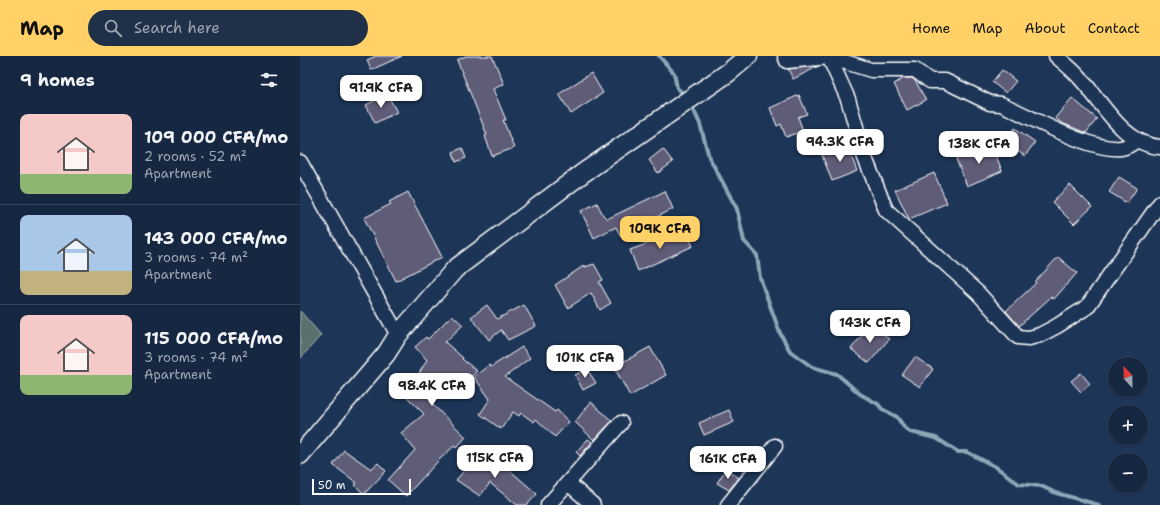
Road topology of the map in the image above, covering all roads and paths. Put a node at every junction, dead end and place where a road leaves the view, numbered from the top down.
1 (748, 56) edge
2 (785, 56) edge
3 (1056, 56) edge
4 (829, 57) junction
5 (1137, 140) junction
6 (1160, 147) edge
7 (300, 162) edge
8 (1160, 203) edge
9 (398, 335) junction
10 (621, 423) dead end
11 (775, 446) dead end
12 (300, 455) edge
13 (568, 483) junction
14 (548, 505) edge
15 (593, 505) edge
16 (728, 505) edge

1 - 9 street
2 - 4 street
3 - 5 street
4 - 5 street
4 - 8 street
5 - 6 street
7 - 9 street
9 - 12 street
10 - 13 street
11 - 16 street
13 - 14 street
13 - 15 street

